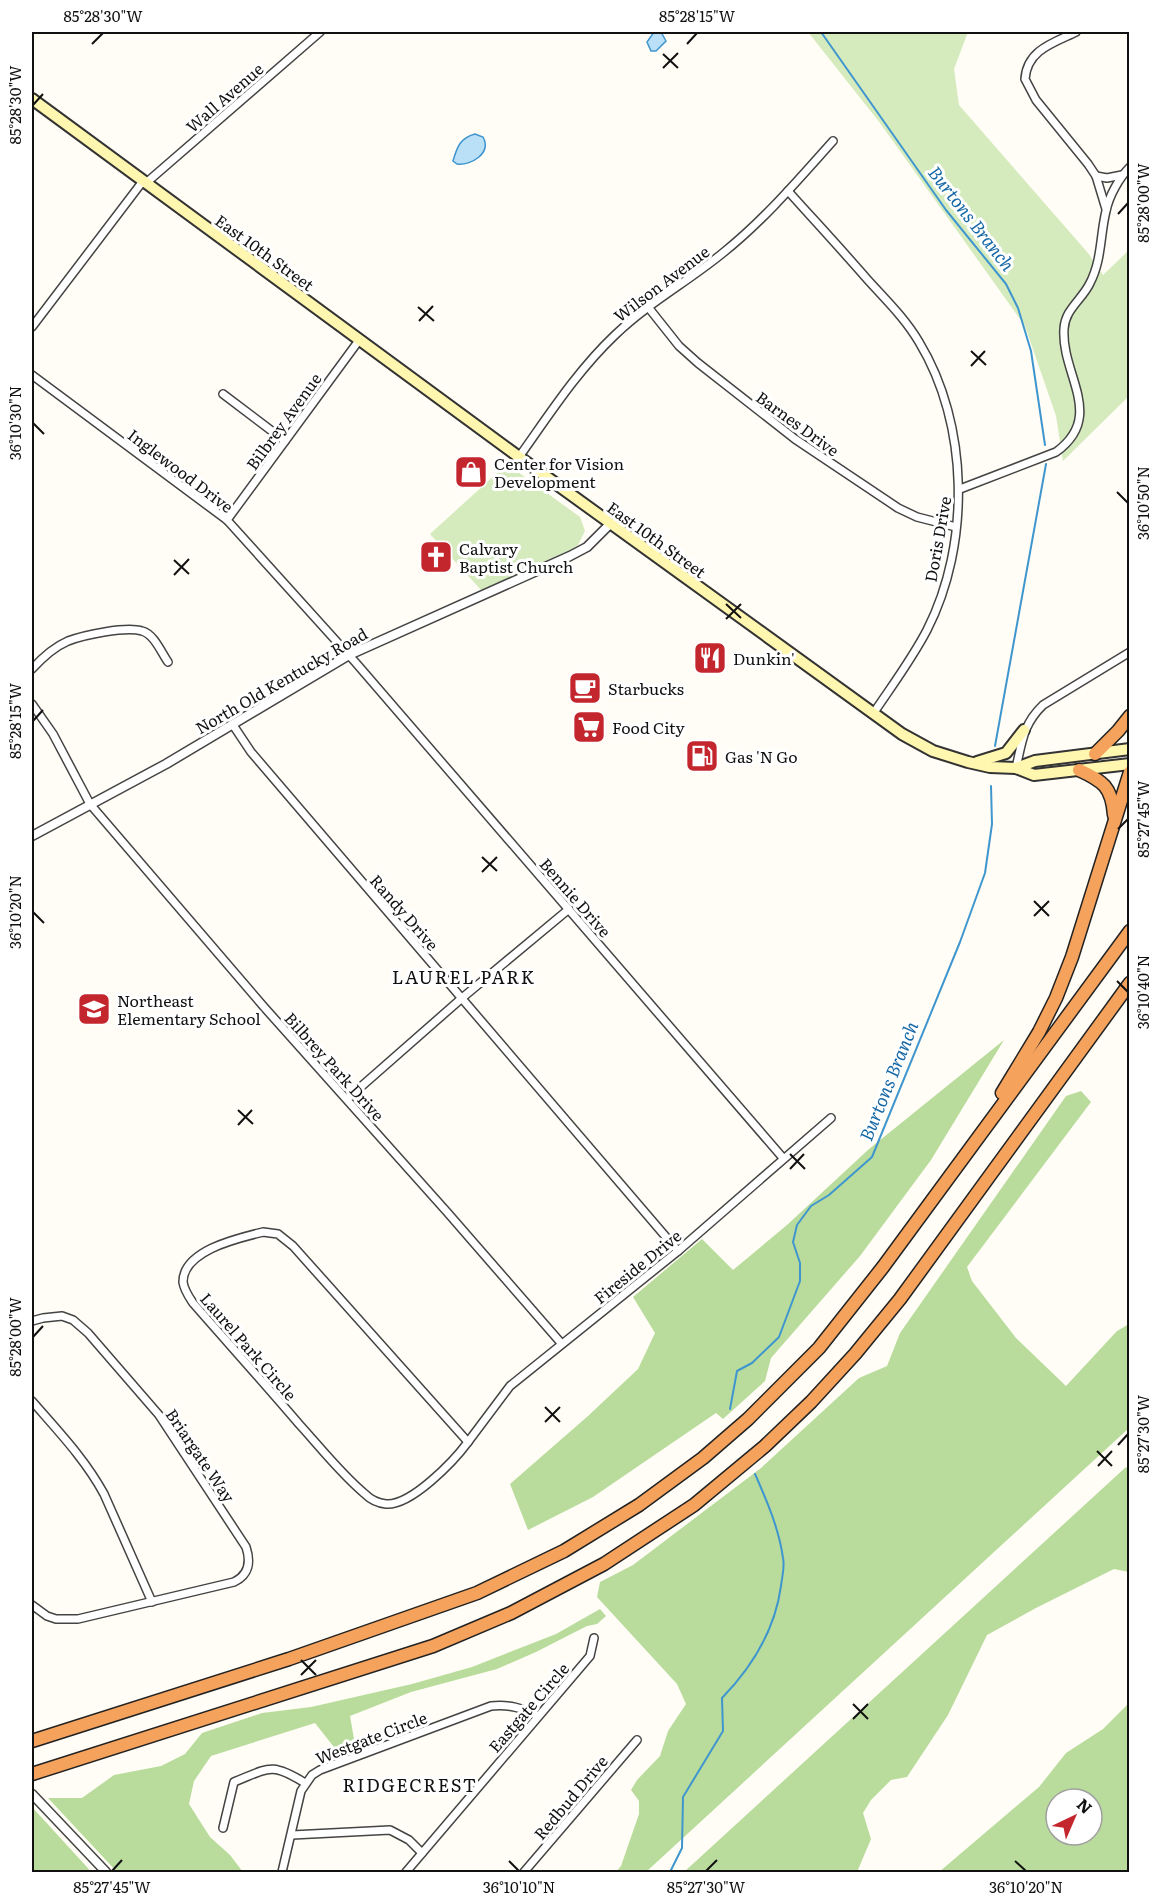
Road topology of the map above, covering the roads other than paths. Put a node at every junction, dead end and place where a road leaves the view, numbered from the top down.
1 (320, 32) edge
2 (1076, 32) edge
3 (32, 99) edge
4 (832, 141) dead end
5 (1130, 167) edge
6 (1122, 175) junction
7 (1095, 176) junction
8 (144, 182) junction
9 (788, 191) junction
10 (1106, 209) junction
11 (648, 307) junction
12 (32, 327) edge
13 (360, 339) junction
14 (32, 375) edge
15 (223, 394) dead end
16 (285, 441) junction
17 (519, 458) junction
18 (960, 489) junction
19 (227, 520) junction
20 (610, 524) junction
21 (956, 527) junction
22 (1130, 652) edge
23 (349, 655) junction
24 (168, 662) dead end
25 (32, 669) edge
26 (32, 704) edge
27 (873, 714) junction
28 (1130, 716) edge
29 (232, 725) junction
30 (1024, 730) junction
31 (1130, 749) edge
32 (1095, 754) junction
33 (968, 762) junction
34 (1130, 764) edge
35 (1016, 768) junction
36 (1079, 770) junction
37 (1130, 772) edge
38 (90, 804) junction
39 (1114, 818) junction
40 (32, 836) edge
41 (569, 909) junction
42 (1130, 931) edge
43 (1130, 983) edge
44 (1130, 993) edge
45 (462, 998) junction
46 (1052, 1089) junction
47 (347, 1099) junction
48 (831, 1118) dead end
49 (968, 1152) junction
50 (783, 1158) junction
51 (678, 1251) junction
52 (32, 1321) edge
53 (561, 1343) junction
54 (32, 1401) edge
55 (468, 1442) junction
56 (152, 1602) junction
57 (32, 1605) edge
58 (594, 1638) dead end
59 (538, 1716) junction
60 (637, 1740) dead end
61 (32, 1741) edge
62 (32, 1774) edge
63 (305, 1783) junction
64 (32, 1794) edge
65 (223, 1828) dead end
66 (292, 1835) junction
67 (422, 1853) junction
68 (106, 1872) edge
69 (282, 1872) edge
70 (406, 1872) edge
71 (524, 1872) edge

1 - 8 street, Wall Avenue
2 - 7 street
3 - 8 main road, East 10th Street
4 - 9 street, Wilson Avenue
5 - 6 street
6 - 7 street
6 - 10 street
7 - 10 street
8 - 12 street, Wall Avenue
8 - 13 main road, East 10th Street
9 - 11 street, Wilson Avenue
9 - 18 street, Doris Drive
10 - 18 street
11 - 17 street, Wilson Avenue
11 - 21 street, Barnes Drive
13 - 16 street, Bilbrey Avenue
13 - 17 main road, East 10th Street
14 - 19 street, Inglewood Drive
15 - 16 street
16 - 19 street, Bilbrey Avenue
17 - 20 main road, East 10th Street
18 - 21 street, Doris Drive
19 - 23 street, Inglewood Drive
20 - 23 street, North Old Kentucky Road
20 - 27 main road, East 10th Street
21 - 27 street, Doris Drive
22 - 30 street
23 - 29 street, North Old Kentucky Road
23 - 41 street, Bennie Drive
24 - 25 street
26 - 38 street, Bilbrey Park Drive
27 - 33 main road, East 10th Street
28 - 32 highway
29 - 38 street, North Old Kentucky Road
29 - 45 street, Randy Drive
30 - 33 main road
30 - 35 street
31 - 32 main road
32 - 35 main road
33 - 35 main road, East 10th Street
34 - 36 main road, East 10th Street
35 - 36 main road, East 10th Street
36 - 39 highway
37 - 39 highway
38 - 40 street, North Old Kentucky Road
38 - 47 street, Bilbrey Park Drive
39 - 49 highway
41 - 45 street
41 - 50 street, Bennie Drive
42 - 49 highway
43 - 46 highway
44 - 46 highway
45 - 47 street
45 - 51 street, Randy Drive
46 - 62 highway
47 - 53 street, Bilbrey Park Drive
48 - 50 street, Fireside Drive
49 - 61 highway
50 - 51 street, Fireside Drive
51 - 53 street, Fireside Drive
52 - 56 street, Briargate Way
53 - 55 street, Fireside Drive
54 - 56 street
55 - 55 street, Laurel Park Circle
56 - 57 street, Briargate Way
58 - 59 street, Eastgate Circle
59 - 63 street, Westgate Circle
59 - 67 street, Eastgate Circle
60 - 71 street, Redbud Drive
63 - 65 street
63 - 66 street, Westgate Circle
64 - 68 street
66 - 67 street
66 - 69 street, Westgate Circle
67 - 70 street, Eastgate Circle

